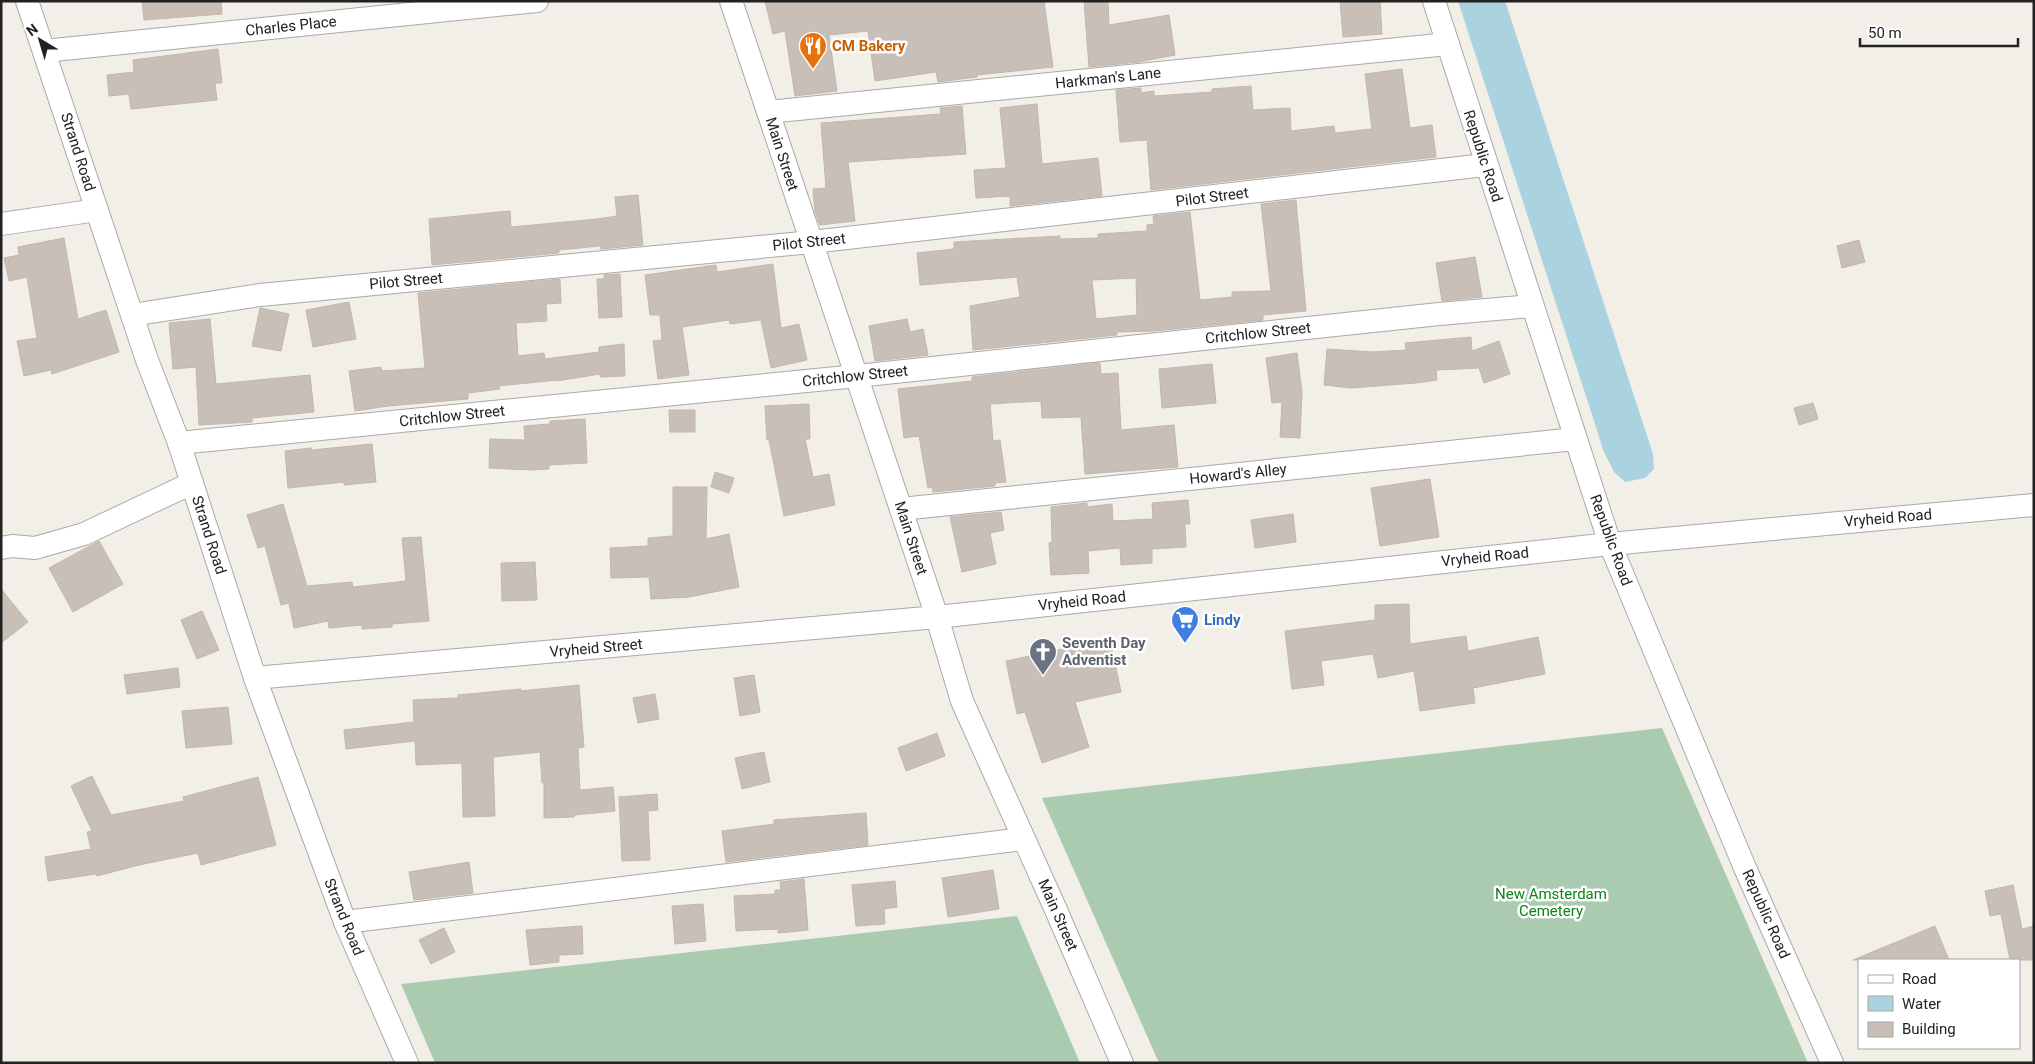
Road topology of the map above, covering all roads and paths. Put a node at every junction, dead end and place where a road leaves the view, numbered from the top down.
1 (27, 1) edge
2 (537, 1) edge
3 (731, 1) edge
4 (1434, 1) edge
5 (1448, 44) junction
6 (44, 51) junction
7 (768, 112) junction
8 (1486, 166) junction
9 (97, 210) junction
10 (1, 224) edge
11 (812, 242) junction
12 (1532, 306) junction
13 (132, 315) junction
14 (857, 376) junction
15 (1575, 440) junction
16 (179, 443) junction
17 (192, 483) junction
18 (2034, 505) edge
19 (901, 509) junction
20 (1610, 544) junction
21 (1, 548) edge
22 (937, 617) junction
23 (255, 678) junction
24 (1023, 839) junction
25 (345, 922) junction
26 (407, 1063) edge
27 (1122, 1063) edge
28 (1832, 1063) edge

1 - 6 street, Strand Road
2 - 6 street, Charles Place
3 - 7 street, Main Street
4 - 5 street, Republic Road
5 - 7 street, Harkman's Lane
5 - 8 street, Republic Road
6 - 9 street, Strand Road
7 - 11 street, Main Street
8 - 11 street, Pilot Street
8 - 12 street, Republic Road
9 - 10 street
9 - 13 street, Strand Road
11 - 13 street, Pilot Street
11 - 14 street, Main Street
12 - 14 street, Critchlow Street
12 - 15 street, Republic Road
13 - 16 street, Strand Road
14 - 16 street, Critchlow Street
14 - 19 street, Main Street
15 - 19 street, Howard's Alley
15 - 20 street, Republic Road
16 - 17 street, Strand Road
17 - 21 street
17 - 23 street, Strand Road
18 - 20 street, Vryheid Road
19 - 22 street, Main Street
20 - 22 street, Vryheid Road
20 - 28 street, Republic Road
22 - 23 street, Vryheid Street
22 - 24 street, Main Street
23 - 25 street, Strand Road
24 - 25 street
24 - 27 street, Main Street
25 - 26 street, Strand Road

